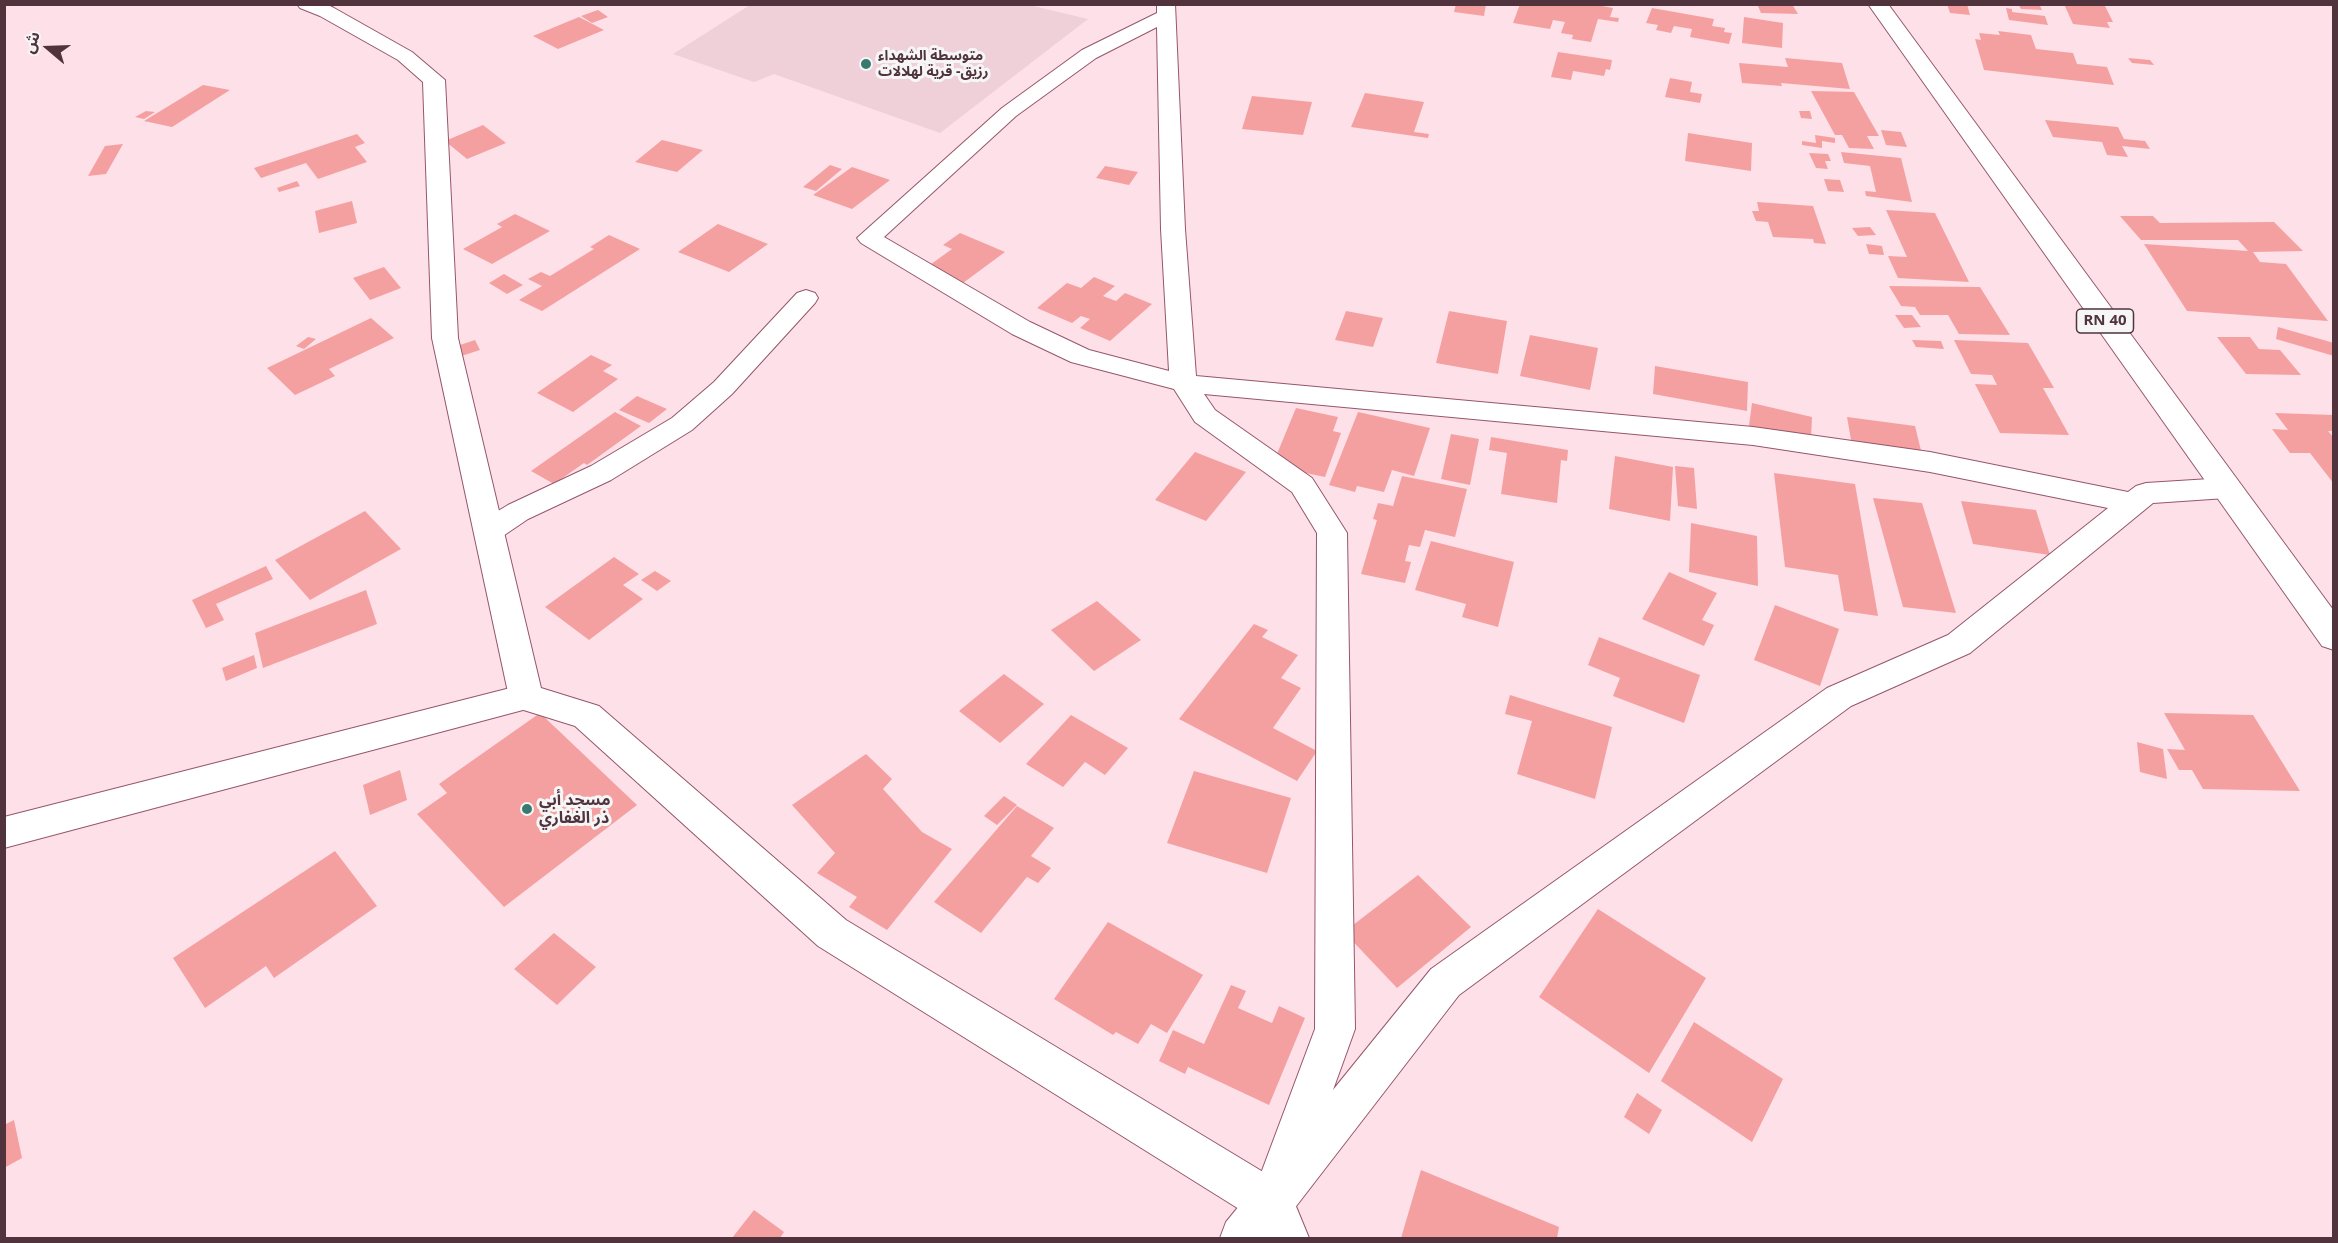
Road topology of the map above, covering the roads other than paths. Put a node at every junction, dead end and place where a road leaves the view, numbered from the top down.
1 (307, 4) edge
2 (1878, 4) edge
3 (1166, 10) edge
4 (806, 298) dead end
5 (1183, 383) junction
6 (2226, 488) junction
7 (2134, 503) junction
8 (490, 530) junction
9 (2334, 637) edge
10 (526, 697) junction
11 (4, 833) edge
12 (1272, 1203) junction
13 (1242, 1239) edge
14 (1287, 1239) edge

1 - 8 street
2 - 6 street, RN 40
3 - 5 street
3 - 5 street
4 - 8 street
5 - 7 street
5 - 12 street
6 - 7 street
6 - 9 street, RN 40
7 - 12 street
8 - 10 street
10 - 11 street
10 - 12 street
12 - 13 street
12 - 14 street

